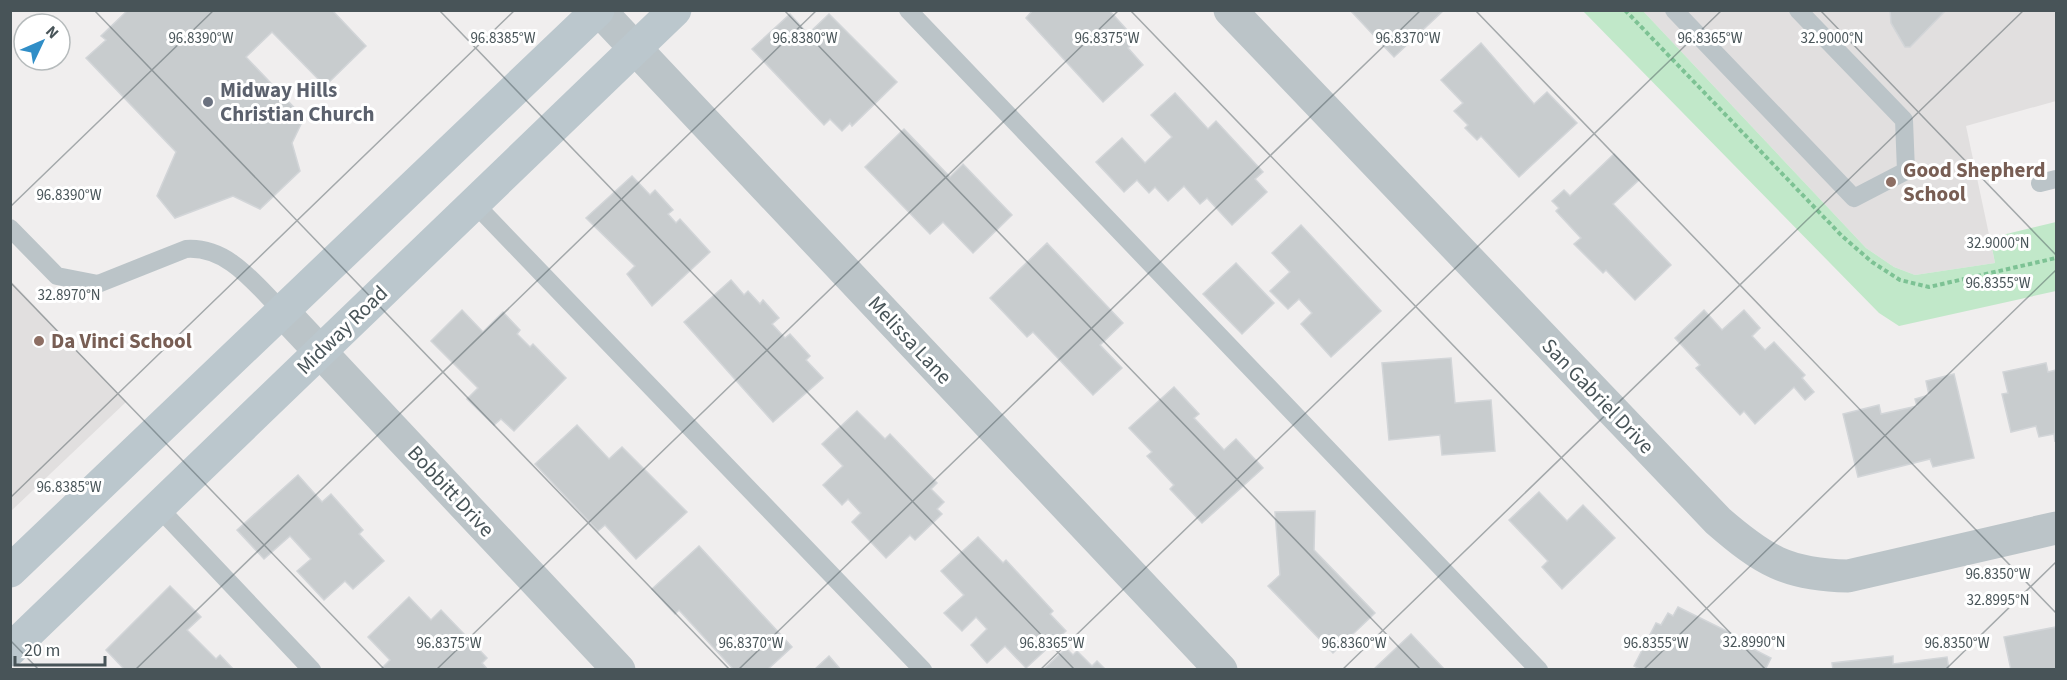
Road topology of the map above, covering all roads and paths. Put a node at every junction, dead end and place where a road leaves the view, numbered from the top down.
1 (599, 10) edge
2 (675, 10) edge
3 (908, 10) edge
4 (1230, 10) edge
5 (1674, 10) edge
6 (1798, 10) edge
7 (634, 47) junction
8 (474, 203) junction
9 (10, 228) edge
10 (283, 312) junction
11 (320, 352) junction
12 (158, 507) junction
13 (2056, 528) edge
14 (10, 572) edge
15 (10, 650) edge
16 (312, 669) edge
17 (618, 669) edge
18 (923, 669) edge
19 (1221, 669) edge
20 (1539, 669) edge

1 - 7 street, Melissa Lane
1 - 10 main road
2 - 7 main road, Midway Road
3 - 20 lane
4 - 13 street, San Gabriel Drive
5 - 6 lane
7 - 8 main road, Midway Road
7 - 19 street, Melissa Lane
8 - 11 main road, Midway Road
8 - 18 lane
9 - 10 lane
10 - 11 street, Bobbitt Drive
10 - 14 main road
11 - 12 main road, Midway Road
11 - 17 street, Bobbitt Drive
12 - 15 main road, Midway Road
12 - 16 lane

